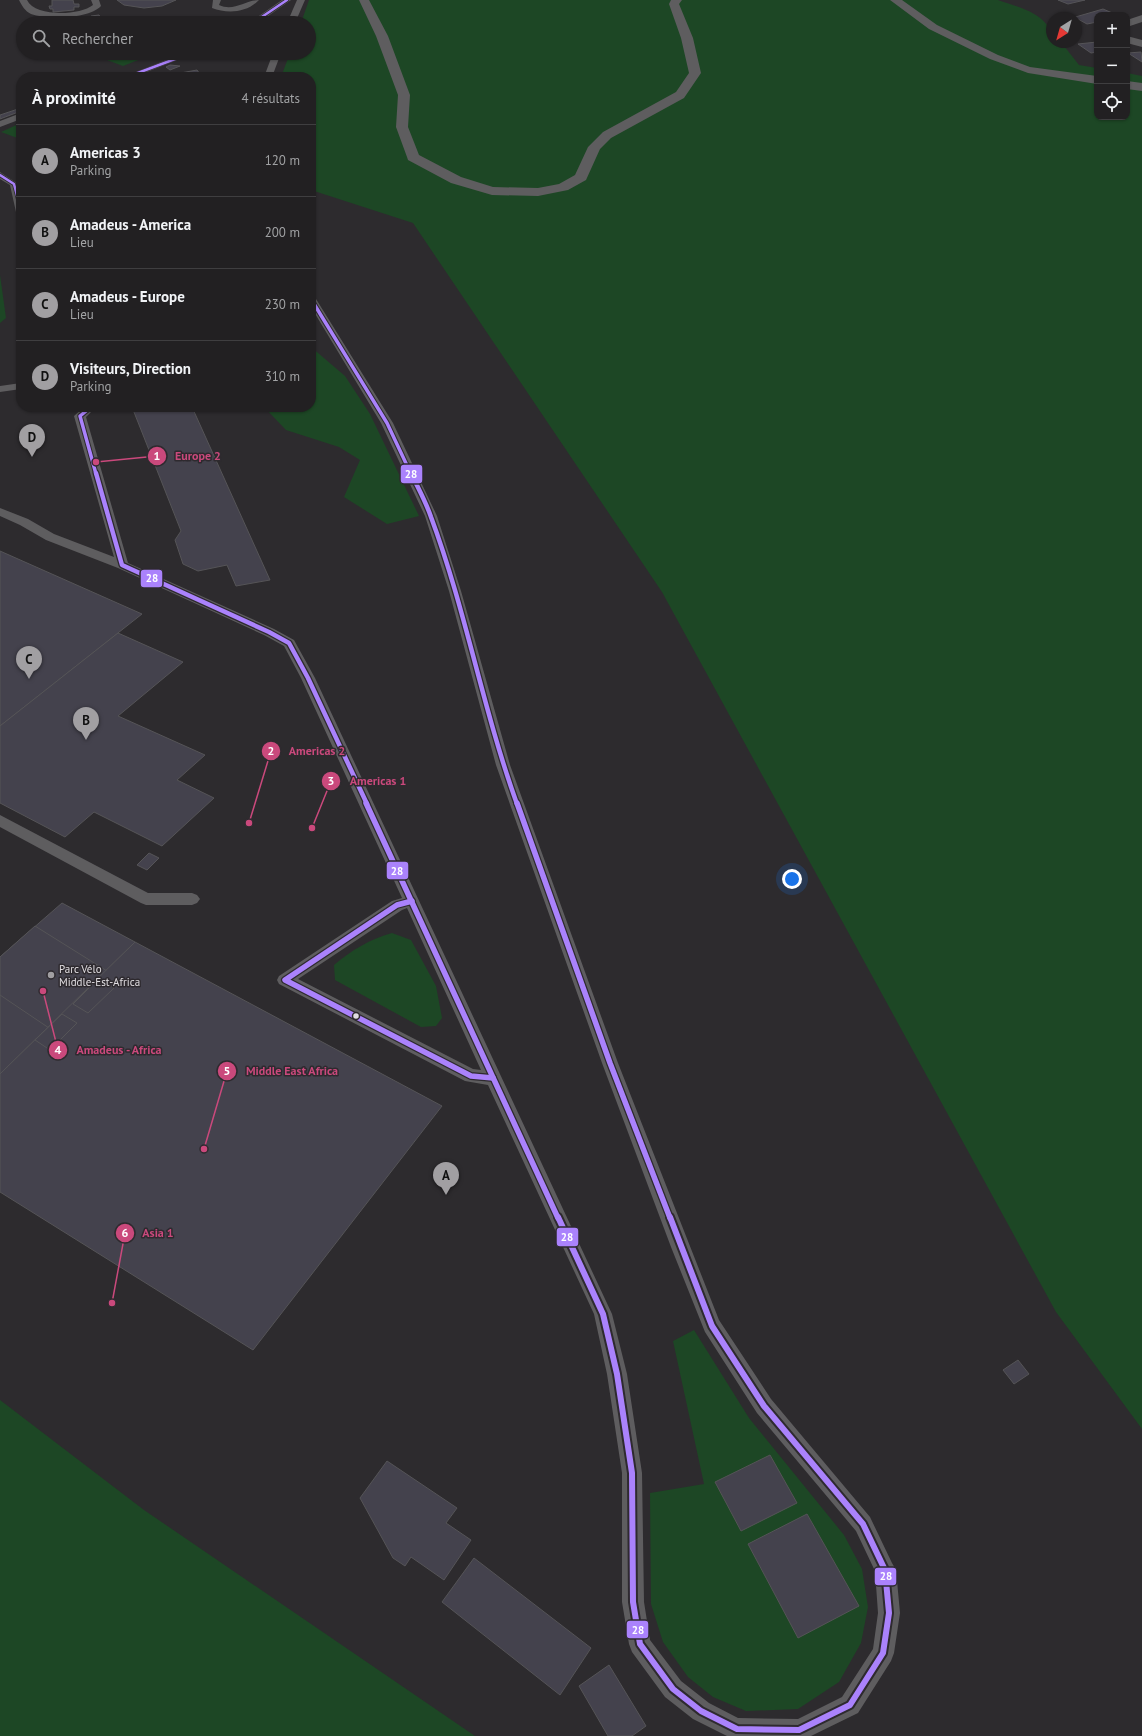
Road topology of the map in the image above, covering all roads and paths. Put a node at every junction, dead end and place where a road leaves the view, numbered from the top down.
1 (23, 0) edge
2 (95, 0) edge
3 (217, 0) edge
4 (255, 0) edge
5 (287, 0) edge
6 (301, 0) edge
7 (364, 0) edge
8 (677, 0) edge
9 (895, 0) edge
10 (264, 16) edge
11 (294, 16) edge
12 (1142, 18) edge
13 (1130, 23) edge
14 (1130, 40) edge
15 (1142, 44) edge
16 (172, 60) edge
17 (274, 60) edge
18 (140, 72) edge
19 (270, 72) edge
20 (1094, 80) edge
21 (1130, 85) edge
22 (1142, 87) edge
23 (16, 118) edge
24 (0, 124) edge
25 (0, 175) edge
26 (16, 192) edge
27 (316, 307) edge
28 (16, 387) edge
29 (0, 389) edge
30 (85, 412) edge
31 (0, 512) edge
32 (122, 565) junction
33 (0, 820) edge
34 (192, 899) dead end
35 (412, 901) junction
36 (493, 1078) junction

1 - 2 lane
3 - 4 lane
5 - 10 lane
6 - 11 lane
7 - 8 street
9 - 20 street
12 - 13 street
14 - 15 street
16 - 18 lane
17 - 19 lane
21 - 22 street
23 - 24 lane
25 - 26 lane
27 - 36 lane
28 - 29 lane
30 - 32 lane
31 - 32 lane
32 - 35 lane
33 - 34 lane
35 - 36 lane
35 - 36 lane

